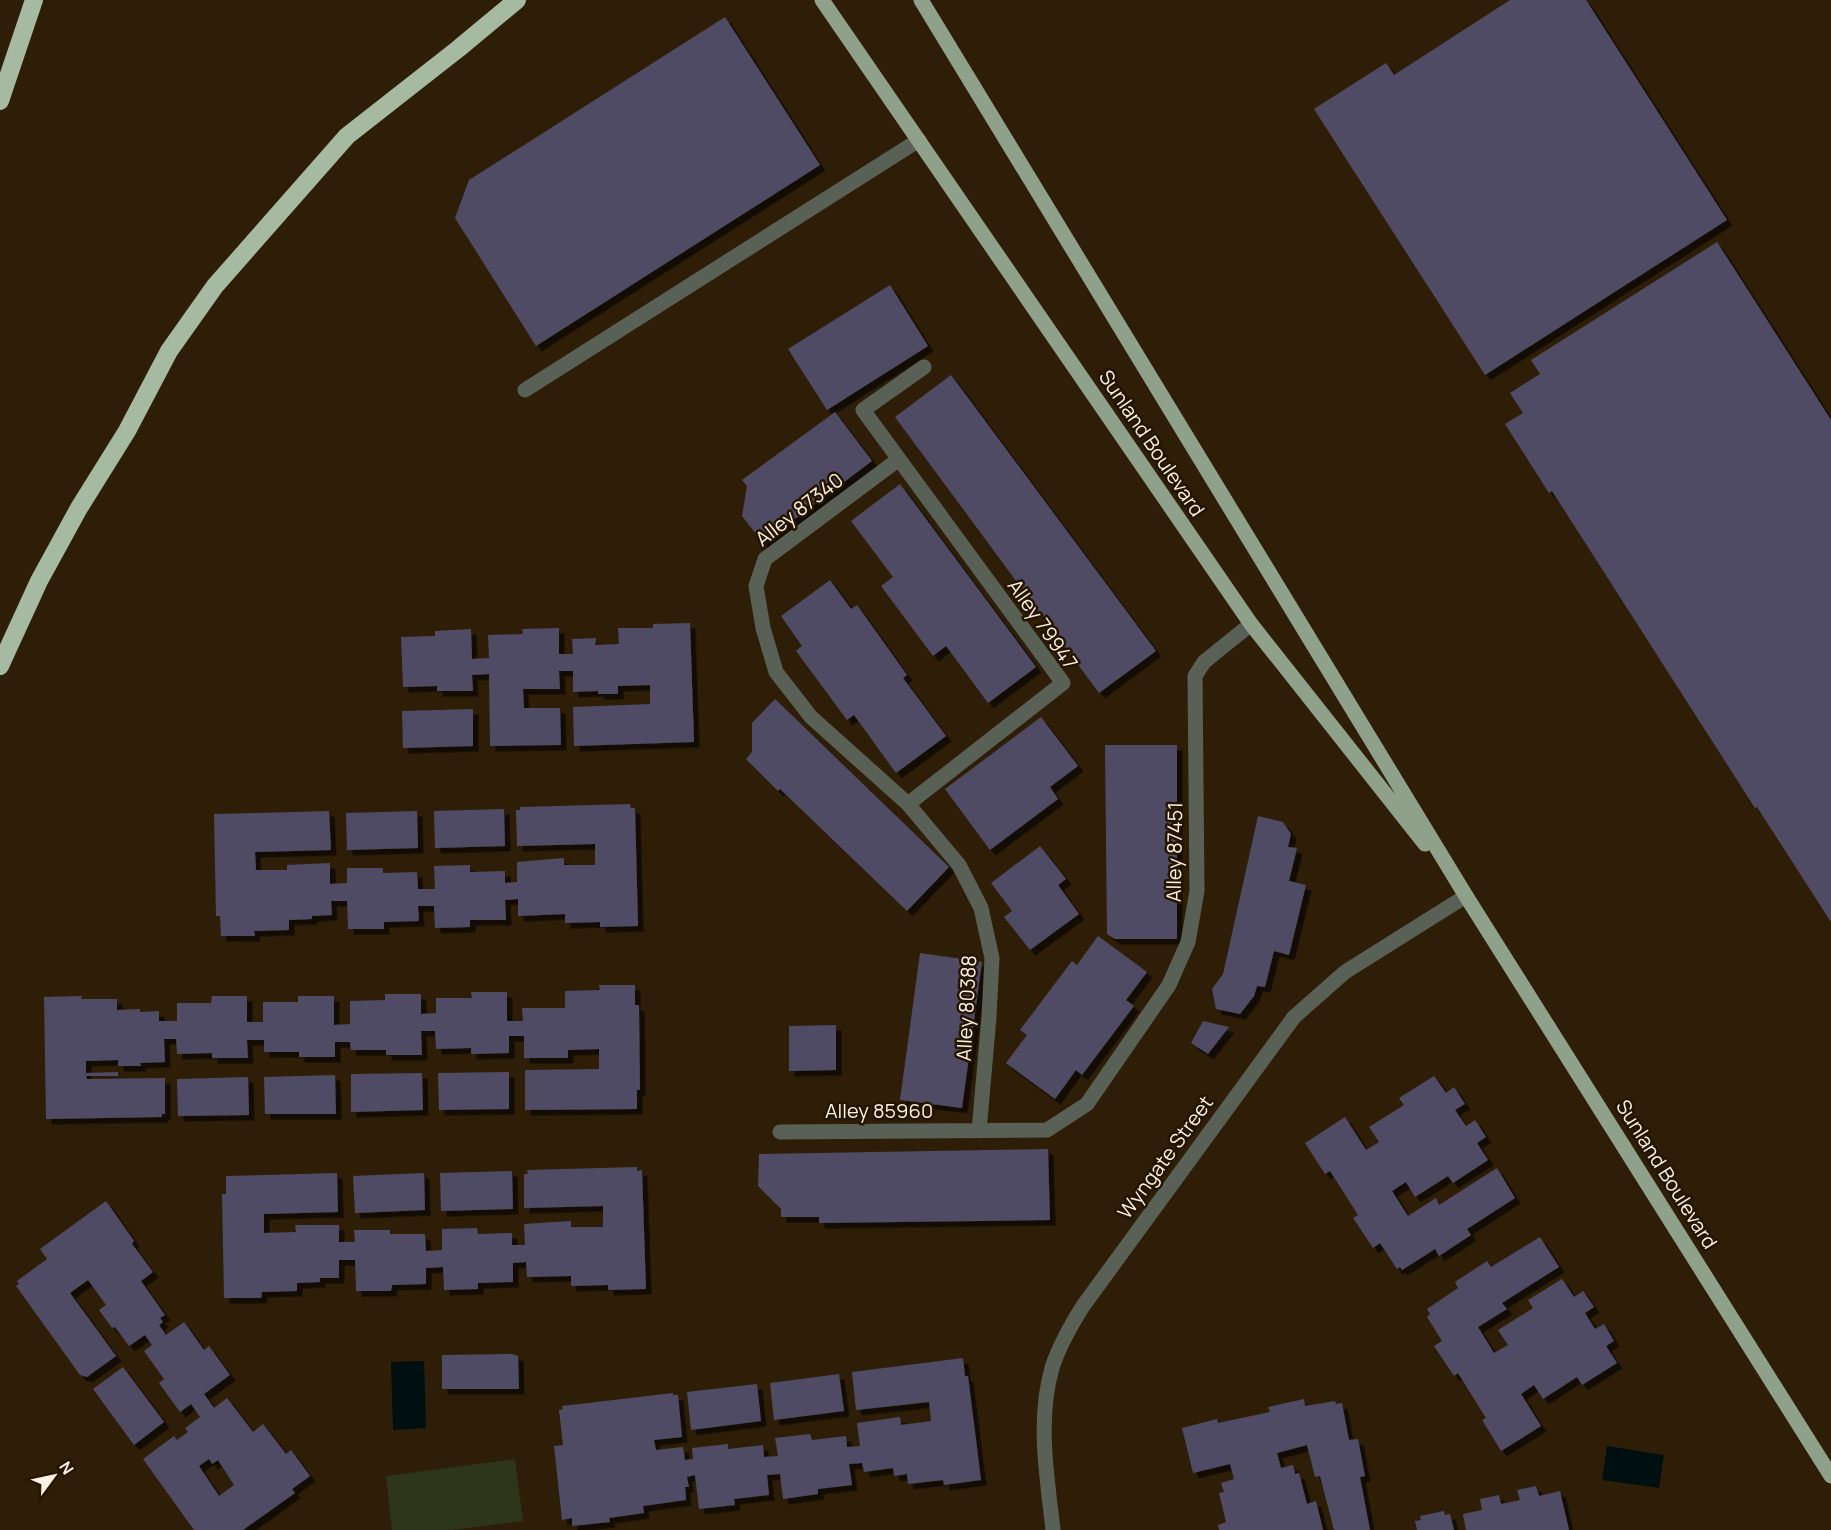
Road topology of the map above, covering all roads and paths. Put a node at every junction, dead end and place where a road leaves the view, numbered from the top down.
1 (34, 0) edge
2 (517, 0) edge
3 (822, 0) edge
4 (921, 0) edge
5 (0, 101) edge
6 (919, 140) junction
7 (924, 367) dead end
8 (525, 390) dead end
9 (898, 459) junction
10 (1251, 624) junction
11 (0, 666) edge
12 (908, 804) junction
13 (1466, 896) junction
14 (979, 1131) junction
15 (780, 1132) dead end
16 (1831, 1476) edge
17 (1053, 1530) edge

1 - 5 highway
2 - 11 highway
3 - 6 main road, Sunland Boulevard
4 - 13 main road, Sunland Boulevard
6 - 8 street
6 - 10 main road, Sunland Boulevard
7 - 9 street
9 - 12 street, Alley 87340
9 - 12 street, Alley 79947
10 - 13 main road, Sunland Boulevard
10 - 14 street, Alley 87451
12 - 14 street, Alley 80388
13 - 16 main road, Sunland Boulevard
13 - 17 street, Wyngate Street
14 - 15 street, Alley 85960

